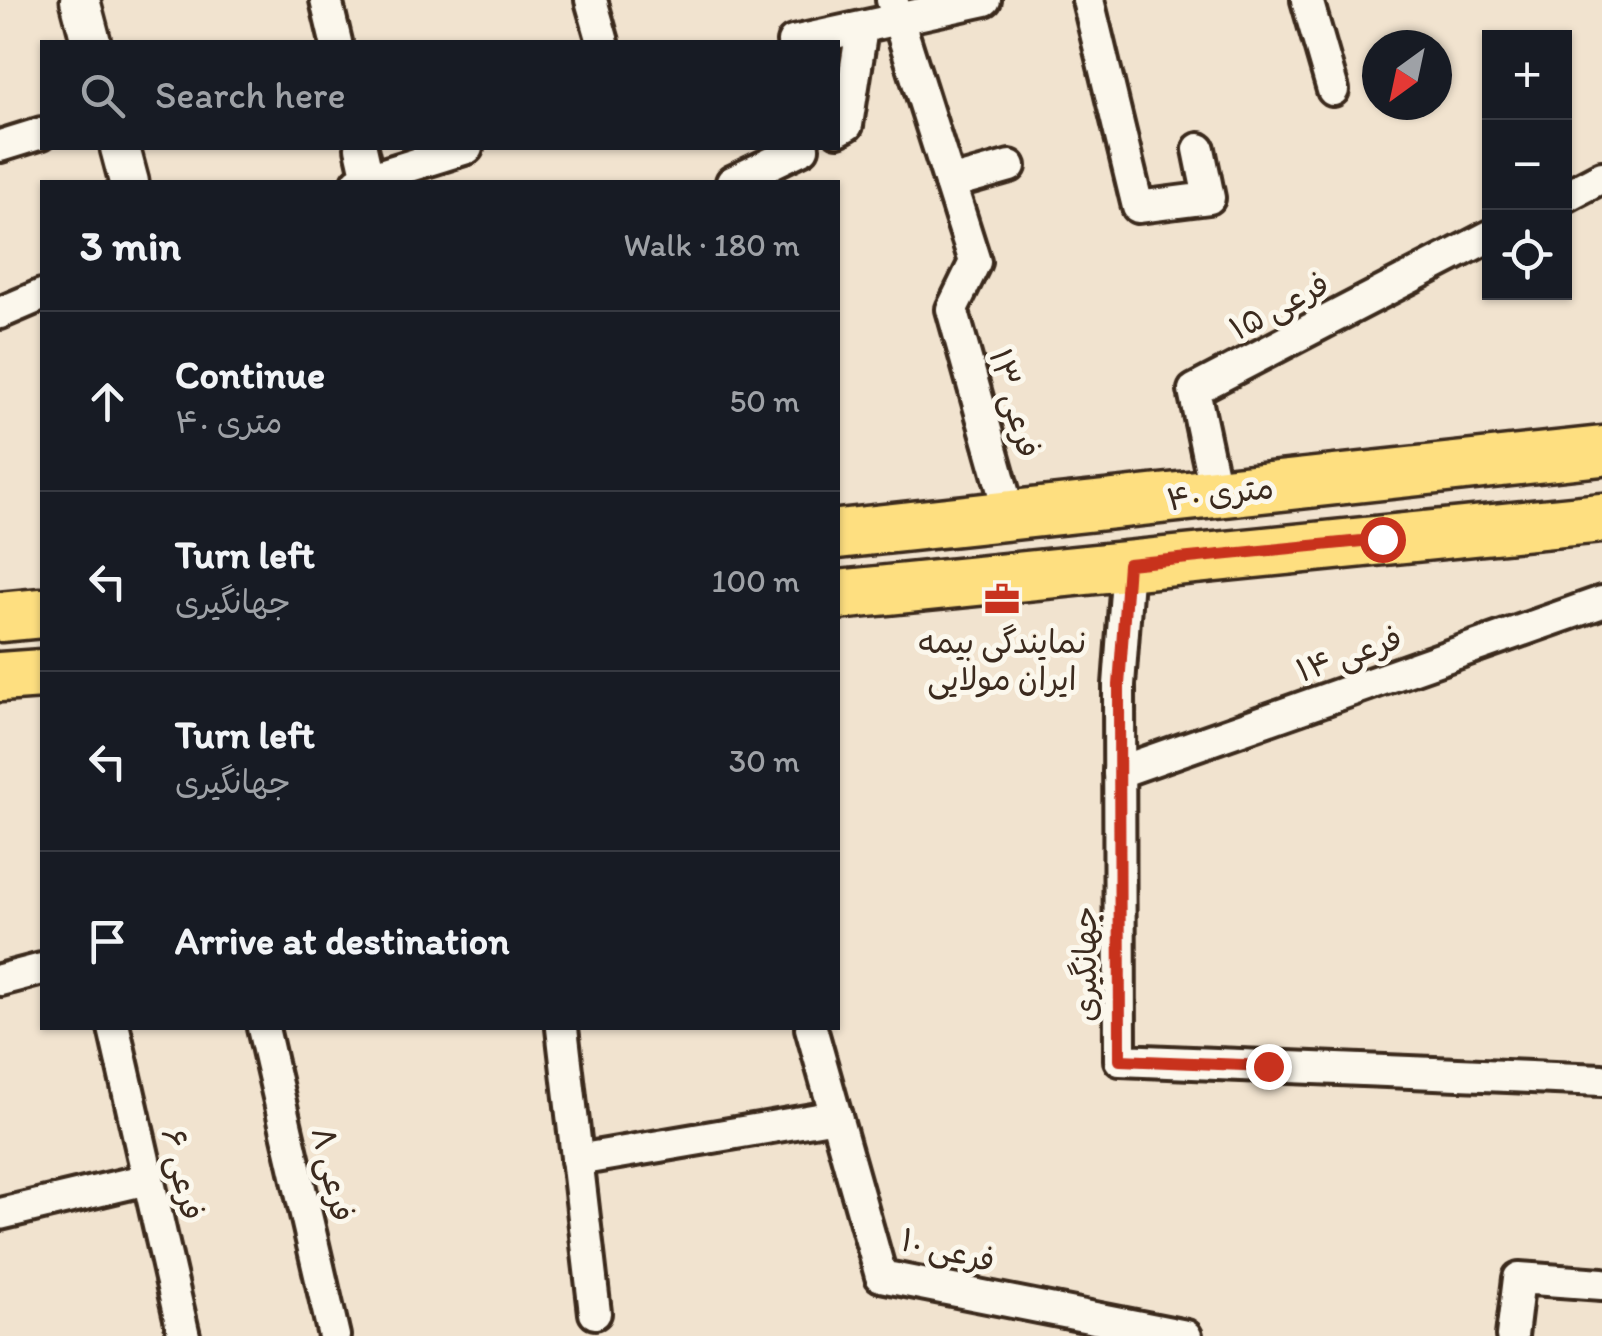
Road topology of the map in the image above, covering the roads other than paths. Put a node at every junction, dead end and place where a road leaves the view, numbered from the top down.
1 (80, 0) edge
2 (326, 0) edge
3 (591, 0) edge
4 (985, 0) edge
5 (1088, 0) edge
6 (1306, 0) edge
7 (894, 10) edge
8 (862, 28) junction
9 (90, 40) edge
10 (336, 40) edge
11 (602, 40) edge
12 (803, 40) edge
13 (1333, 90) dead end
14 (840, 129) edge
15 (40, 134) edge
16 (0, 146) edge
17 (1199, 149) dead end
18 (121, 150) edge
19 (361, 150) edge
20 (461, 150) edge
21 (798, 150) edge
22 (1010, 166) dead end
23 (1602, 177) edge
24 (128, 180) edge
25 (363, 180) edge
26 (366, 180) edge
27 (736, 180) edge
28 (950, 183) junction
29 (1572, 192) edge
30 (1482, 240) edge
31 (40, 296) edge
32 (0, 312) edge
33 (1602, 451) edge
34 (1338, 479) junction
35 (1216, 494) junction
36 (1010, 516) junction
37 (1602, 518) edge
38 (840, 534) edge
39 (1346, 542) junction
40 (1128, 564) junction
41 (840, 595) edge
42 (1602, 602) edge
43 (40, 613) edge
44 (0, 617) edge
45 (40, 674) edge
46 (0, 677) edge
47 (1119, 772) junction
48 (40, 970) edge
49 (0, 980) edge
50 (114, 1030) edge
51 (263, 1030) edge
52 (562, 1030) edge
53 (812, 1030) edge
54 (1602, 1080) edge
55 (836, 1116) junction
56 (578, 1160) junction
57 (148, 1179) junction
58 (0, 1214) edge
59 (1602, 1284) edge
60 (595, 1313) dead end
61 (184, 1336) edge
62 (334, 1336) edge
63 (1186, 1336) edge
64 (1512, 1336) edge

1 - 9 street
2 - 10 street
3 - 11 street
4 - 7 street
5 - 17 street
6 - 13 street
7 - 8 street
7 - 28 street
8 - 12 street
8 - 14 street
15 - 16 street
18 - 24 street
19 - 25 street
20 - 26 street
21 - 27 street
22 - 28 street
23 - 29 street
28 - 36 street, فرعی ۱۳
30 - 35 street, فرعی ۱۵
31 - 32 street
33 - 34 main road, ۴۰ متری
34 - 35 main road, ۴۰ متری
34 - 39 main road
35 - 36 main road, ۴۰ متری
36 - 38 main road, ۴۰ متری
37 - 39 main road, ۴۰ متری
39 - 40 main road, ۴۰ متری
40 - 41 main road, ۴۰ متری
40 - 47 street, جهانگیری
42 - 47 street, فرعی ۱۴
43 - 44 main road
45 - 46 main road
47 - 54 street, جهانگیری
48 - 49 street
50 - 57 street, فرعی ۶
51 - 62 street, فرعی ۸
52 - 56 street
53 - 55 street, فرعی ۱۰
55 - 56 street
55 - 63 street, فرعی ۱۰
56 - 60 street
57 - 58 street
57 - 61 street, فرعی ۶
59 - 64 street

